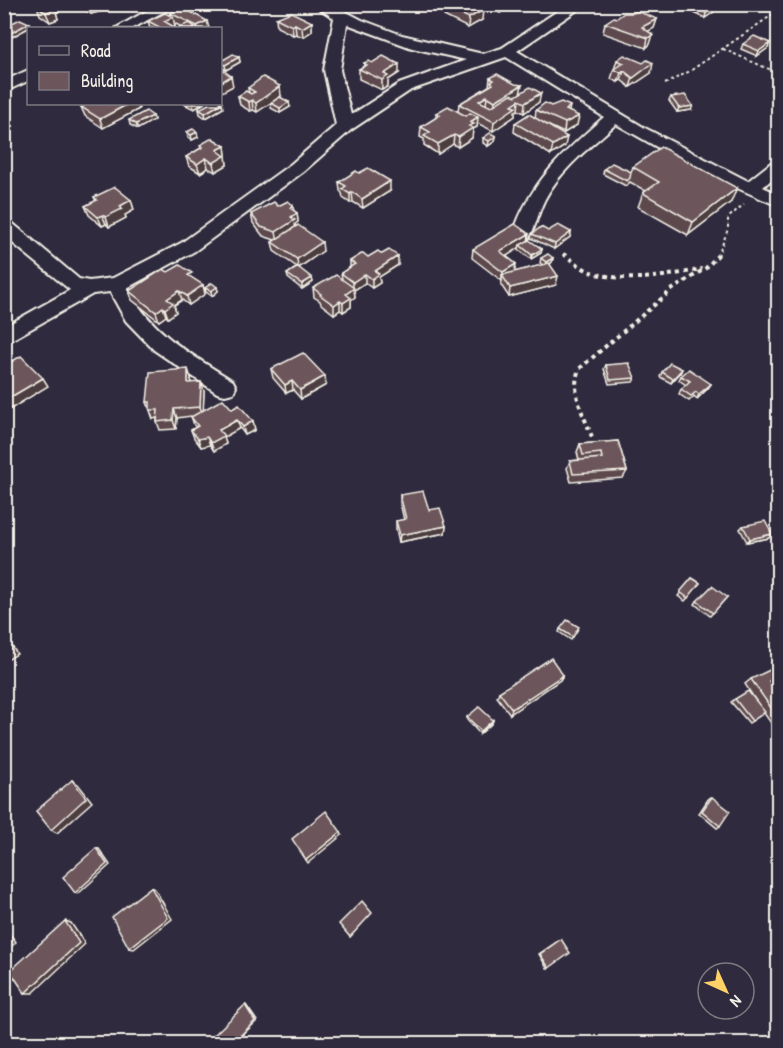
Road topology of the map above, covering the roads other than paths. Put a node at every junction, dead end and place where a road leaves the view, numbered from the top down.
1 (319, 4) edge
2 (170, 5) edge
3 (573, 5) edge
4 (341, 17) junction
5 (125, 27) edge
6 (507, 51) junction
7 (482, 59) junction
8 (27, 76) edge
9 (4, 87) edge
10 (614, 117) junction
11 (345, 126) junction
12 (778, 166) edge
13 (754, 190) junction
14 (778, 200) edge
15 (4, 226) edge
16 (522, 234) edge
17 (116, 285) junction
18 (89, 288) junction
19 (4, 337) edge
20 (225, 387) dead end

1 - 4 street
2 - 5 street
3 - 6 street
4 - 7 street
4 - 11 street
6 - 7 street
6 - 10 street
7 - 11 street
8 - 9 street
10 - 13 street
10 - 16 street
11 - 17 street
12 - 13 street
13 - 14 street
15 - 18 street
17 - 18 street
17 - 20 street
18 - 19 street

